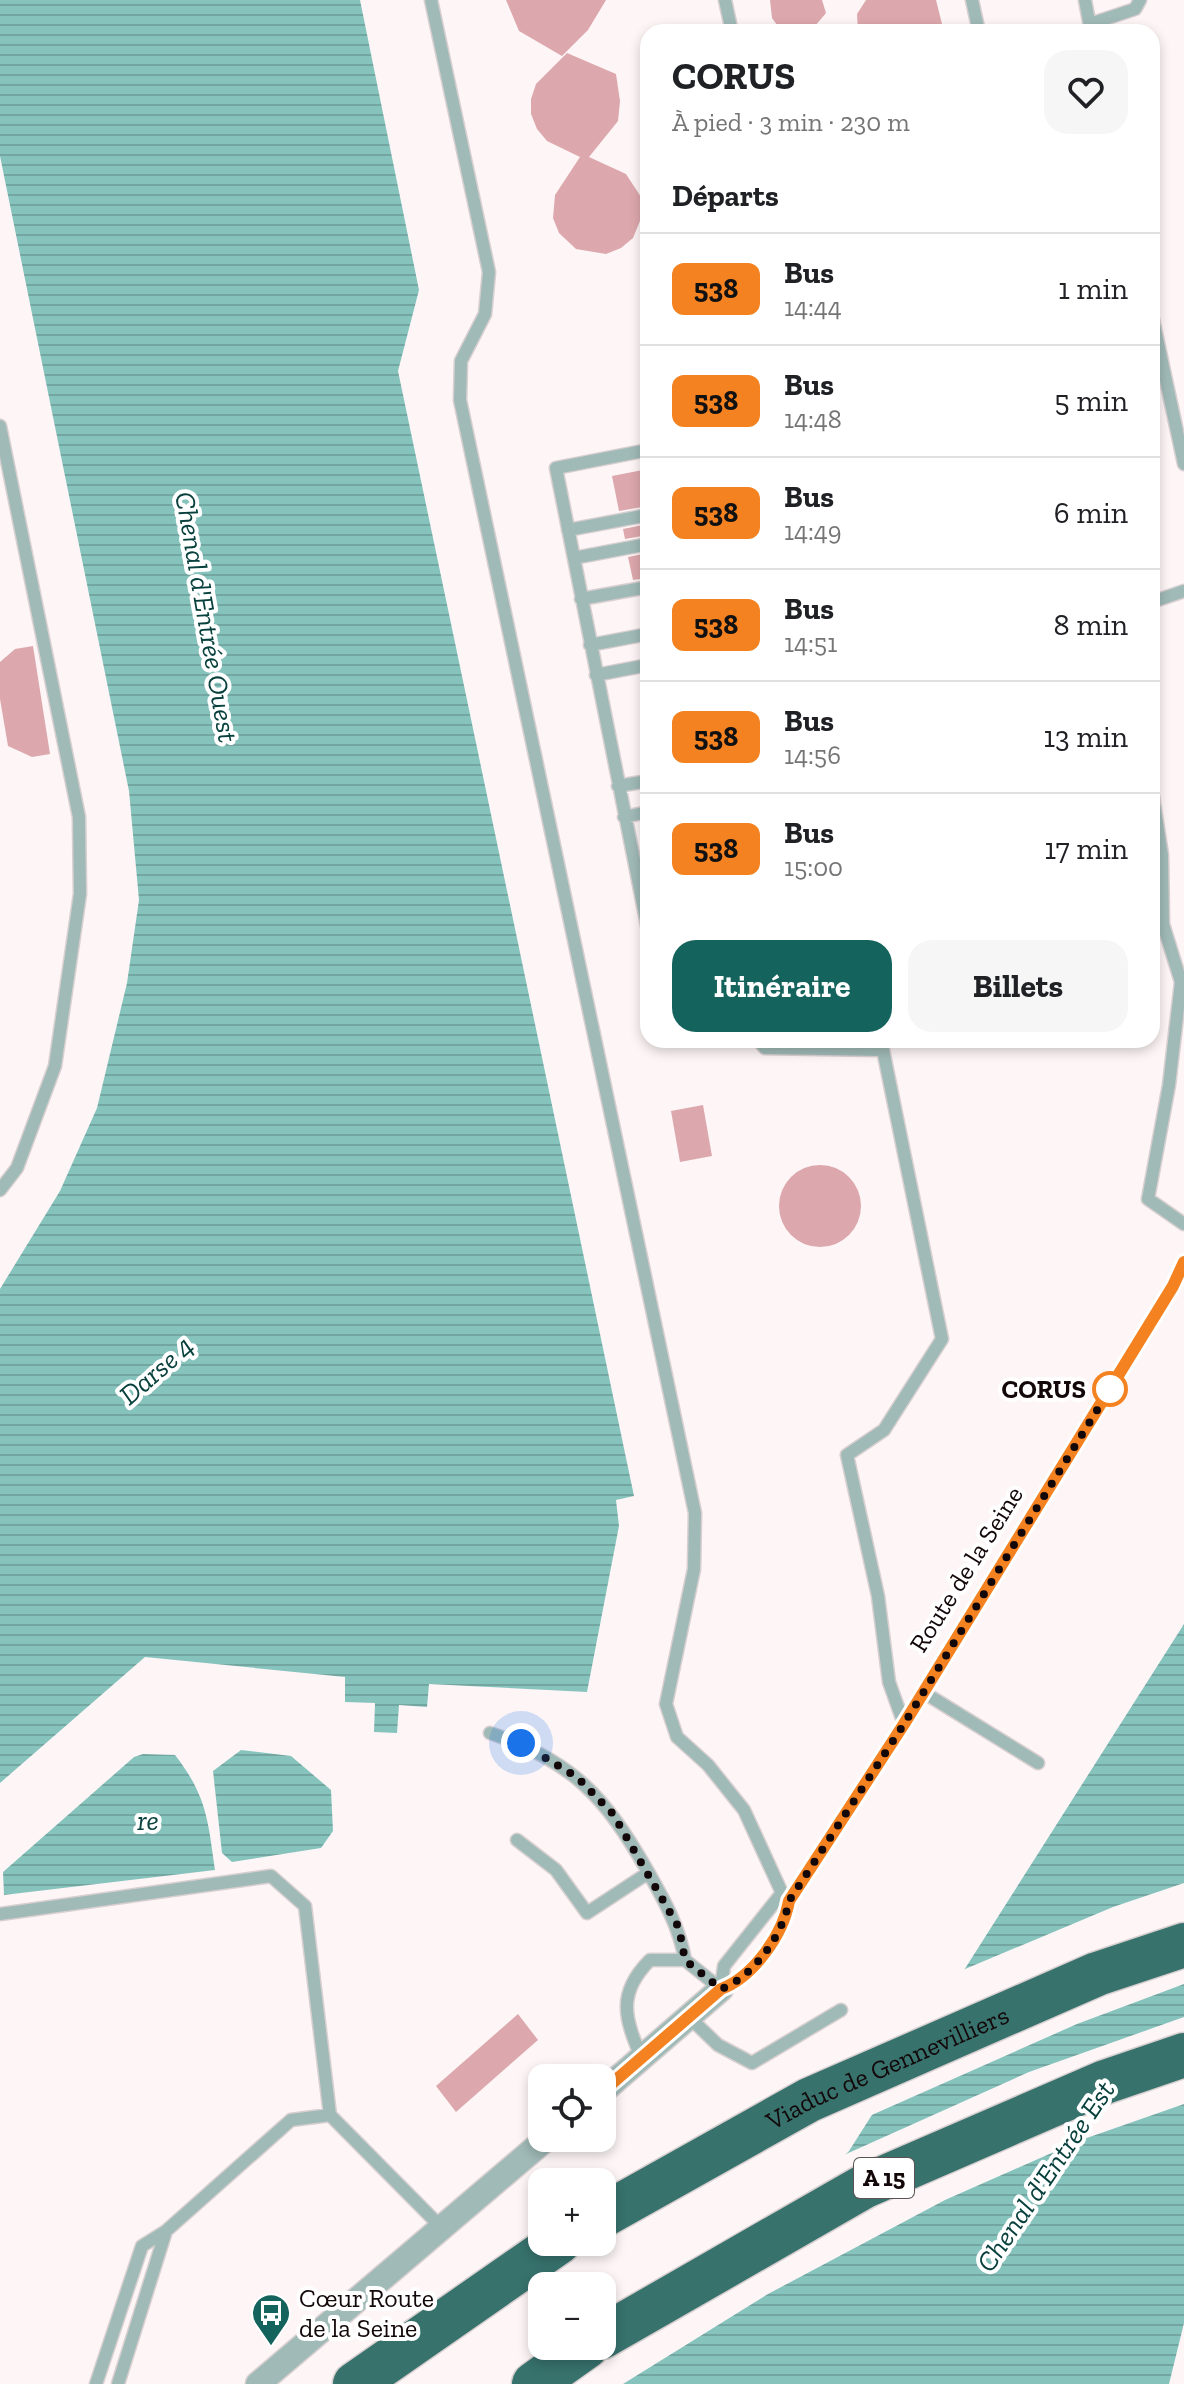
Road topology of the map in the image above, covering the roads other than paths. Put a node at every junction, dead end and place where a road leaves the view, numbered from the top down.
1 (431, 0) edge
2 (725, 0) edge
3 (972, 0) edge
4 (1085, 0) edge
5 (1140, 0) edge
6 (730, 24) edge
7 (977, 24) edge
8 (1090, 24) edge
9 (1100, 24) edge
10 (1160, 352) edge
11 (0, 426) edge
12 (640, 452) edge
13 (1184, 464) edge
14 (640, 516) edge
15 (568, 530) junction
16 (640, 546) edge
17 (574, 558) junction
18 (640, 588) edge
19 (1184, 591) edge
20 (581, 599) junction
21 (1160, 599) edge
22 (640, 636) edge
23 (590, 645) junction
24 (640, 667) edge
25 (596, 675) junction
26 (640, 782) edge
27 (618, 786) junction
28 (640, 814) edge
29 (624, 817) junction
30 (1160, 842) edge
31 (640, 879) edge
32 (882, 1048) edge
33 (0, 1190) edge
34 (1184, 1224) edge
35 (1184, 1262) edge
36 (923, 1692) junction
37 (904, 1724) junction
38 (490, 1733) dead end
39 (1038, 1763) dead end
40 (517, 1840) dead end
41 (648, 1873) junction
42 (785, 1897) junction
43 (0, 1914) edge
44 (1184, 1945) edge
45 (685, 1960) junction
46 (721, 1989) junction
47 (841, 2010) dead end
48 (689, 2017) junction
49 (1184, 2055) edge
50 (642, 2059) junction
51 (616, 2080) edge
52 (330, 2115) junction
53 (530, 2152) edge
54 (616, 2208) edge
55 (441, 2227) junction
56 (166, 2231) junction
57 (539, 2256) edge
58 (616, 2329) edge
59 (567, 2360) edge
60 (96, 2384) edge
61 (118, 2384) edge
62 (258, 2384) edge
63 (355, 2384) edge
64 (534, 2384) edge

1 - 42 lane
2 - 6 lane
3 - 7 lane
4 - 8 lane
5 - 9 lane
10 - 13 lane
11 - 33 lane
12 - 15 lane
14 - 15 lane
15 - 17 lane
16 - 17 lane
17 - 20 lane
18 - 20 lane
19 - 21 lane
20 - 23 lane
22 - 23 lane
23 - 25 lane
24 - 25 lane
25 - 27 lane
26 - 27 lane
27 - 29 lane
28 - 29 lane
29 - 31 lane
30 - 34 lane
32 - 37 lane
35 - 36 lane, Route de la Seine
36 - 37 lane, Route de la Seine
36 - 39 lane
37 - 42 lane, Route de la Seine
38 - 41 lane
40 - 41 lane
41 - 45 lane
42 - 46 lane, Route de la Seine
42 - 46 lane, Route de la Seine
43 - 52 lane
44 - 54 highway, Viaduc de Gennevilliers
45 - 46 lane
45 - 50 lane
46 - 48 street, Route de la Seine
47 - 48 lane
48 - 50 street, Route de la Seine
49 - 58 highway, A 15
50 - 51 street, Route de la Seine
52 - 55 lane
52 - 56 lane
53 - 55 street
55 - 62 street
56 - 60 lane
56 - 61 lane
57 - 63 highway
59 - 64 highway

